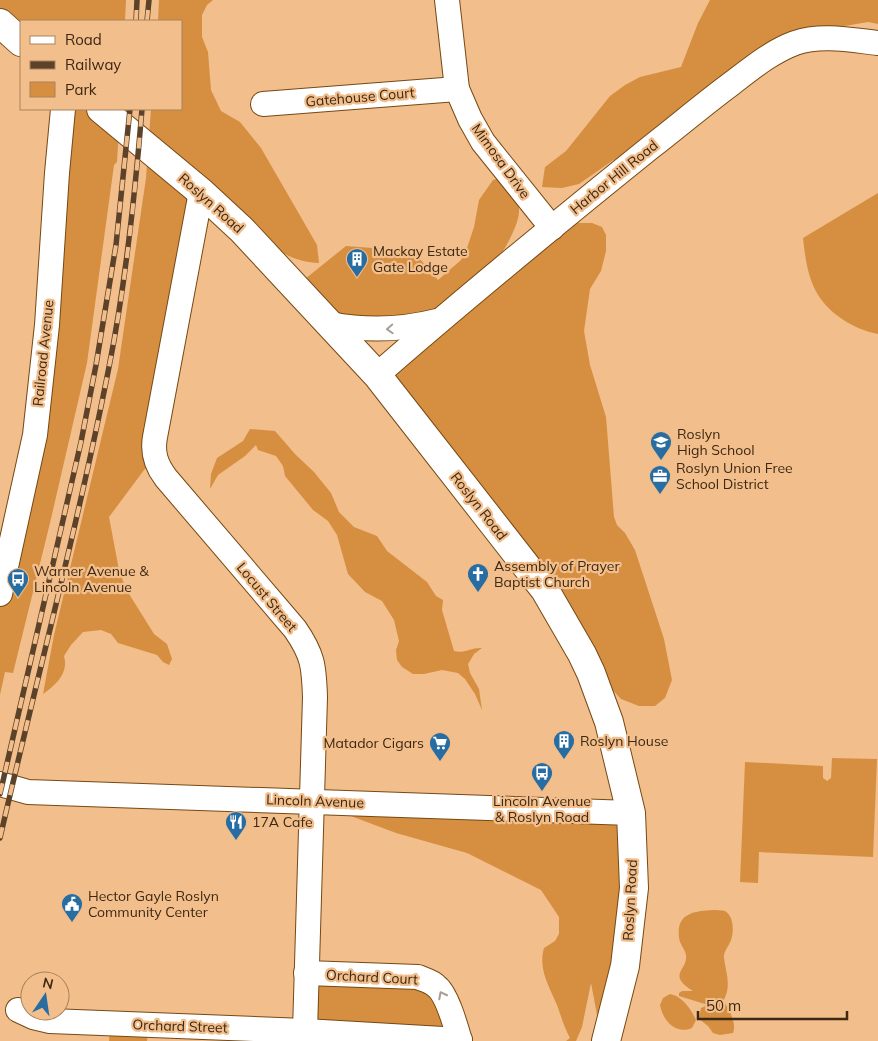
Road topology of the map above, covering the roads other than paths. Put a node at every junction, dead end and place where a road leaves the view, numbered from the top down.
1 (447, 0) edge
2 (0, 24) edge
3 (20, 41) edge
4 (878, 43) edge
5 (457, 89) junction
6 (263, 104) dead end
7 (52, 110) edge
8 (63, 110) edge
9 (103, 110) edge
10 (60, 139) junction
11 (201, 192) junction
12 (552, 228) junction
13 (438, 321) junction
14 (330, 324) junction
15 (376, 375) junction
16 (0, 594) edge
17 (0, 784) edge
18 (311, 801) junction
19 (631, 813) junction
20 (306, 973) junction
21 (18, 1010) dead end
22 (305, 1031) junction
23 (403, 1037) joint
24 (460, 1041) edge
25 (606, 1041) edge

1 - 5 street, Mimosa Drive
2 - 3 main road
4 - 12 street, Harbor Hill Road
5 - 6 street, Gatehouse Court
5 - 12 street, Mimosa Drive
7 - 10 street
8 - 10 street, Railroad Avenue
9 - 11 main road, Roslyn Road
10 - 16 street, Railroad Avenue
11 - 14 main road, Roslyn Road
11 - 18 street, Locust Street
12 - 13 street, Harbor Hill Road
13 -> 14 street
13 - 15 street, Harbor Hill Road
14 - 15 main road, Roslyn Road
15 - 19 main road, Roslyn Road
17 - 18 street, Lincoln Avenue
18 - 19 street, Lincoln Avenue
18 - 20 street, Locust Street
19 - 25 main road, Roslyn Road
20 - 22 street, Locust Street
24 -> 20 street, Orchard Court
21 - 22 street, Orchard Street
22 - 23 street, Orchard Street
23 - 24 street, Orchard Court

